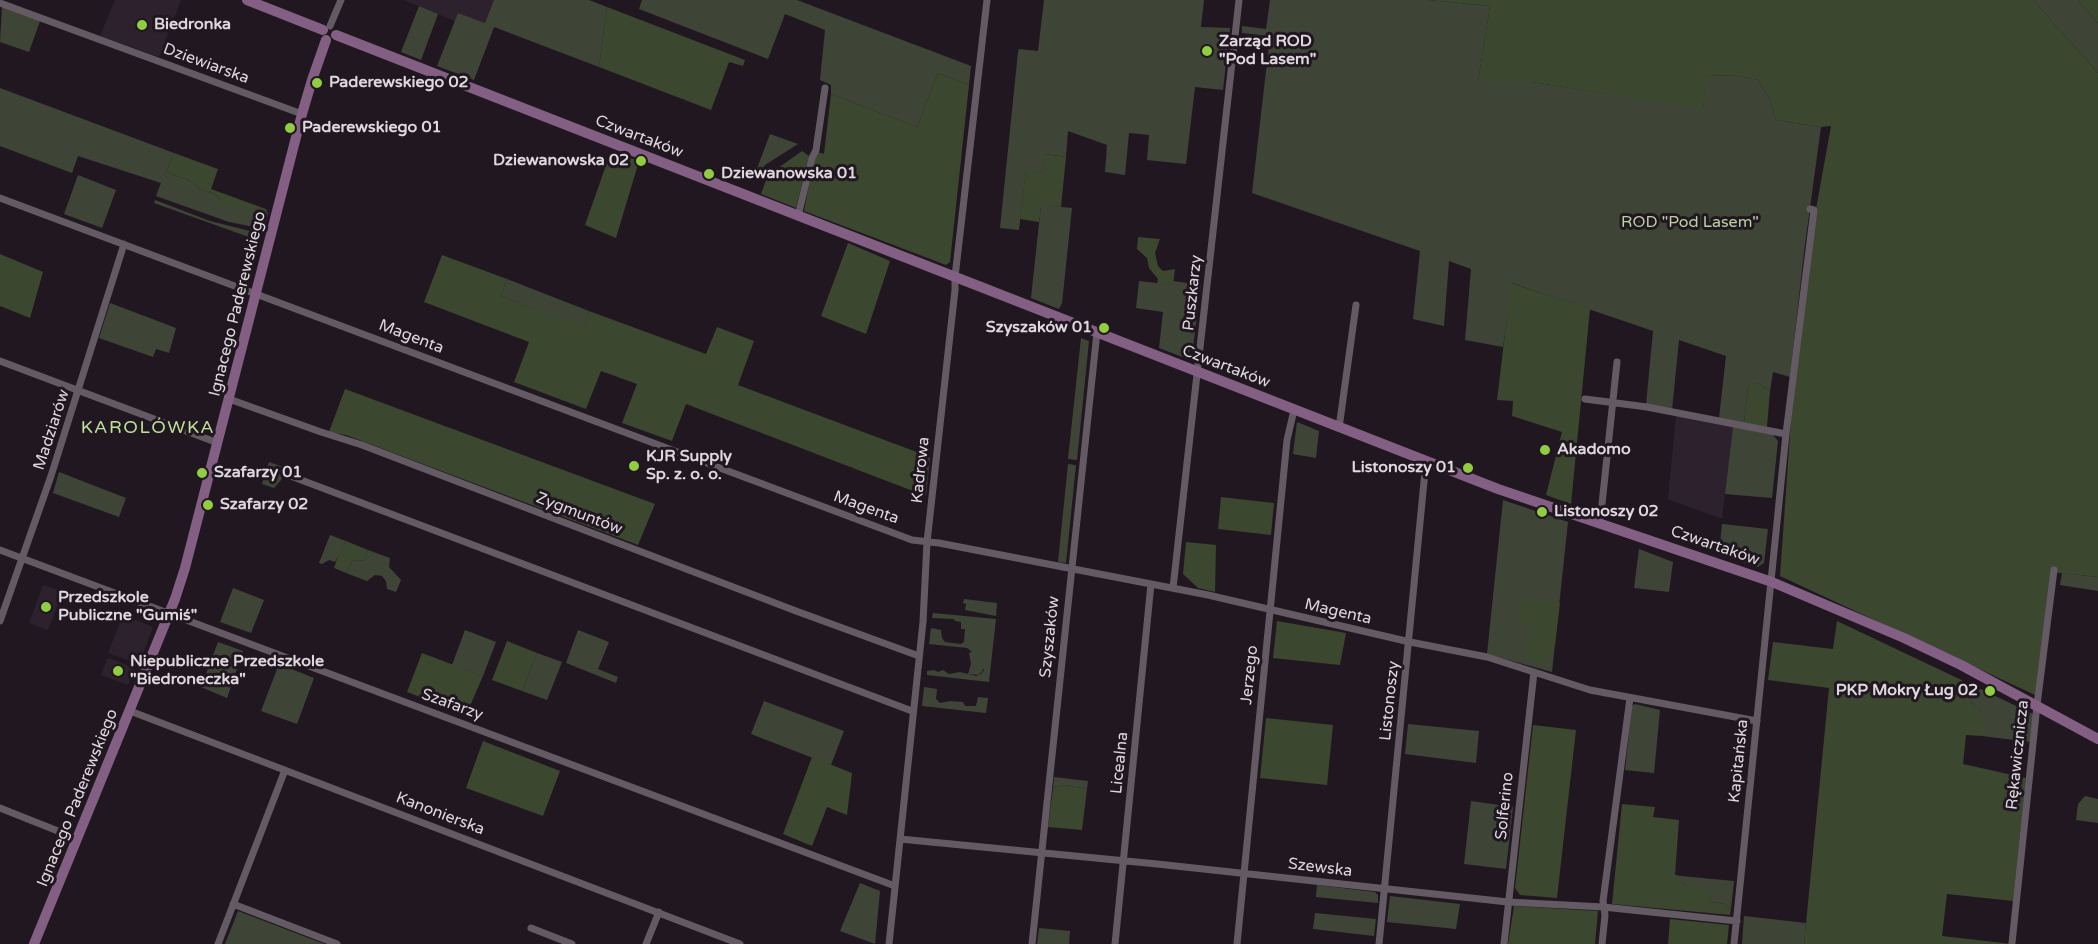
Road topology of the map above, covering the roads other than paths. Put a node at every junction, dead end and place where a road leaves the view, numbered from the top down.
1 (247, 0) edge
2 (341, 0) edge
3 (987, 0) edge
4 (1239, 0) edge
5 (0, 3) edge
6 (329, 33) junction
7 (825, 88) dead end
8 (302, 114) junction
9 (0, 198) edge
10 (1810, 209) dead end
11 (798, 216) junction
12 (124, 244) junction
13 (955, 277) junction
14 (256, 293) junction
15 (1356, 305) dead end
16 (1097, 332) junction
17 (0, 362) edge
18 (1617, 362) dead end
19 (1198, 372) junction
20 (79, 391) junction
21 (229, 399) junction
22 (1585, 399) dead end
23 (1613, 402) junction
24 (1294, 410) junction
25 (1339, 428) junction
26 (1786, 434) junction
27 (218, 443) junction
28 (1426, 461) junction
29 (288, 475) dead end
30 (1600, 523) junction
31 (927, 542) junction
32 (0, 550) edge
33 (23, 559) junction
34 (1071, 569) junction
35 (2054, 570) dead end
36 (1772, 582) junction
37 (1151, 584) junction
38 (1173, 588) junction
39 (1270, 610) junction
40 (170, 615) junction
41 (0, 621) edge
42 (1410, 642) junction
43 (919, 656) junction
44 (1534, 672) junction
45 (1630, 698) junction
46 (2037, 705) junction
47 (130, 711) junction
48 (912, 711) junction
49 (1757, 721) junction
50 (2098, 739) edge
51 (285, 770) junction
52 (0, 808) edge
53 (78, 839) junction
54 (900, 839) junction
55 (1041, 852) junction
56 (1124, 861) junction
57 (1244, 873) junction
58 (895, 886) junction
59 (1384, 889) junction
60 (1508, 902) junction
61 (233, 904) junction
62 (1604, 907) junction
63 (659, 912) junction
64 (1737, 921) junction
65 (531, 928) dead end
66 (2012, 943) edge
67 (34, 944) edge
68 (218, 944) edge
69 (337, 944) edge
70 (572, 944) edge
71 (646, 944) edge
72 (740, 944) edge
73 (889, 944) edge
74 (1032, 944) edge
75 (1115, 944) edge
76 (1237, 944) edge
77 (1379, 944) edge
78 (1504, 944) edge
79 (1602, 944) edge
80 (1734, 944) edge

1 - 6 street, Czwartaków
2 - 6 street, Ignacego Paderewskiego
3 - 13 street, Kadrowa
4 - 19 street, Puszkarzy
5 - 8 street, Dziewiarska
6 - 8 street, Ignacego Paderewskiego
6 - 11 street, Czwartaków
7 - 11 street
8 - 14 street, Ignacego Paderewskiego
9 - 12 street, Magenta
10 - 26 street, Kapitańska
11 - 13 street, Czwartaków
12 - 14 street, Magenta
12 - 20 street, Madziarów
13 - 16 street, Czwartaków
13 - 31 street, Kadrowa
14 - 21 street, Ignacego Paderewskiego
14 - 31 street, Magenta
15 - 25 street
16 - 19 street, Czwartaków
16 - 34 street, Szyszaków
17 - 20 street
18 - 23 street
19 - 24 street, Czwartaków
19 - 38 street, Puszkarzy
20 - 27 street
20 - 33 street, Madziarów
21 - 27 street, Ignacego Paderewskiego
21 - 43 street, Zygmuntów
22 - 23 street
23 - 26 street
23 - 30 street
24 - 25 street, Czwartaków
24 - 39 street, Jerzego
25 - 28 street, Czwartaków
26 - 36 street, Kapitańska
27 - 40 street, Ignacego Paderewskiego
28 - 30 street, Czwartaków
28 - 42 street, Listonoszy
29 - 48 street
30 - 36 street, Czwartaków
31 - 34 street, Magenta
31 - 43 street, Kadrowa
32 - 33 street, Szafarzy
33 - 40 street, Szafarzy
33 - 41 street, Madziarów
34 - 37 street, Magenta
34 - 55 street, Szyszaków
35 - 46 street, Rękawicznicza
36 - 46 street, Czwartaków
36 - 49 street, Kapitańska
37 - 38 street, Magenta
37 - 56 street, Licealna
38 - 39 street, Magenta
39 - 42 street, Magenta
39 - 57 street, Jerzego
40 - 47 street, Ignacego Paderewskiego
40 - 58 street, Szafarzy
42 - 44 street, Magenta
42 - 59 street, Listonoszy
43 - 48 street, Kadrowa
44 - 45 street, Magenta
44 - 60 street, Solferino
45 - 49 street, Magenta
45 - 62 street
46 - 50 street, Czwartaków
46 - 66 street, Rękawicznicza
47 - 51 street, Kanonierska
47 - 53 street, Ignacego Paderewskiego
48 - 54 street, Kadrowa
49 - 64 street, Kapitańska
51 - 61 street
51 - 63 street, Kanonierska
52 - 53 street
53 - 67 street, Ignacego Paderewskiego
54 - 55 street, Szewska
54 - 58 street, Kadrowa
55 - 56 street, Szewska
55 - 74 street, Szyszaków
56 - 57 street, Szewska
56 - 75 street, Licealna
57 - 59 street, Szewska
57 - 76 street, Jerzego
58 - 73 street, Kadrowa
59 - 60 street, Szewska
59 - 77 street, Listonoszy
60 - 62 street, Szewska
60 - 78 street, Solferino
61 - 68 street
61 - 69 street
62 - 64 street, Szewska
62 - 79 street
63 - 71 street
63 - 72 street, Kanonierska
64 - 80 street, Kapitańska
65 - 70 street

